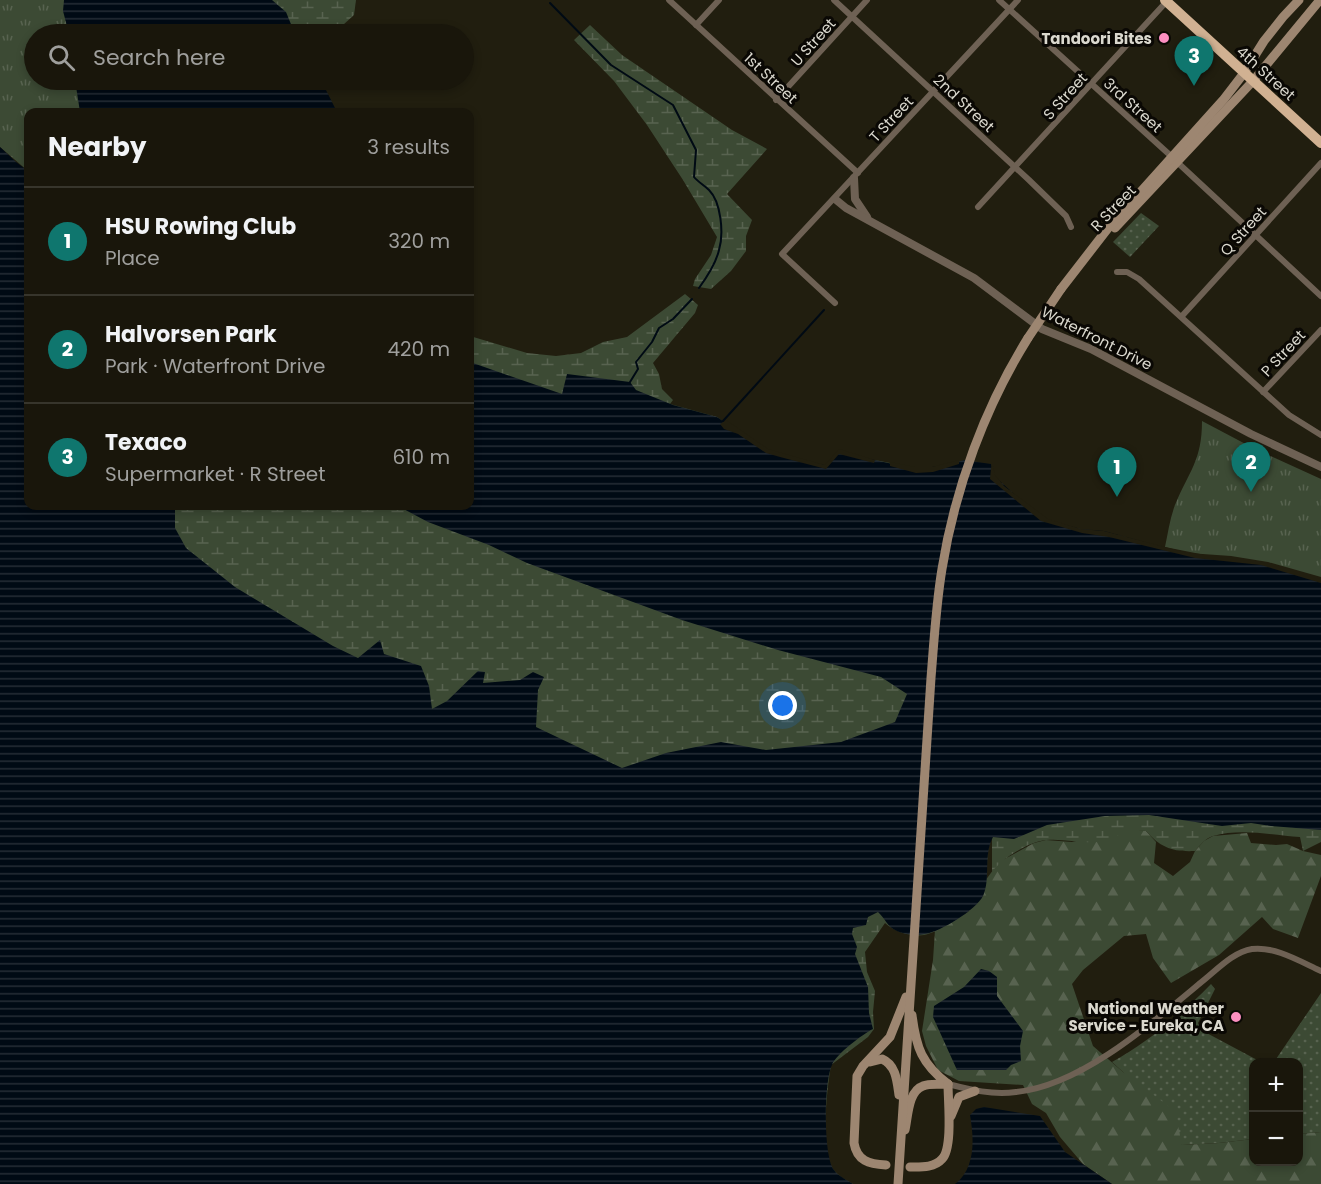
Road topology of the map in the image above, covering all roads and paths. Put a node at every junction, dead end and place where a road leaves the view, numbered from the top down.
1 (669, 0) edge
2 (719, 0) edge
3 (834, 0) edge
4 (867, 0) edge
5 (999, 0) edge
6 (1018, 0) edge
7 (1299, 0) edge
8 (1320, 0) edge
9 (1167, 1) edge
10 (1010, 9) junction
11 (852, 16) junction
12 (696, 25) junction
13 (1248, 77) junction
14 (1092, 84) junction
15 (934, 91) junction
16 (776, 100) junction
17 (1321, 143) edge
18 (1174, 159) junction
19 (1321, 163) edge
20 (1015, 166) junction
21 (856, 175) junction
22 (835, 199) junction
23 (978, 207) dead end
24 (869, 220) junction
25 (1071, 227) dead end
26 (1255, 235) junction
27 (1117, 272) dead end
28 (1321, 296) edge
29 (835, 303) dead end
30 (1182, 316) junction
31 (1321, 330) edge
32 (1263, 392) junction
33 (1321, 435) edge
34 (1321, 467) edge
35 (1321, 971) edge
36 (910, 986) junction
37 (868, 1063) junction
38 (948, 1084) junction
39 (975, 1090) junction
40 (901, 1115) junction
41 (948, 1127) junction
42 (898, 1160) junction
43 (886, 1165) dead end
44 (910, 1167) dead end
45 (898, 1181) edge

1 - 12 street, 1st Street
2 - 12 street
3 - 11 street, 2nd Street
4 - 11 street, U Street
5 - 10 street, 3rd Street
6 - 10 street, T Street
7 - 13 main road, R Street
8 - 13 main road, R Street
9 - 13 highway, 4th Street
9 - 14 street, S Street
10 - 14 street, 3rd Street
10 - 15 street, T Street
11 - 15 street, 2nd Street
11 - 16 street, U Street
12 - 16 street, 1st Street
13 - 17 highway, 4th Street
13 - 18 main road, R Street
14 - 18 street, 3rd Street
14 - 20 street, S Street
15 - 20 street, 2nd Street
15 - 21 street, T Street
16 - 21 street, 1st Street
18 - 26 street, 3rd Street
18 - 36 main road, R Street, bridge
19 - 26 street, Q Street
20 - 23 street, S Street
20 - 25 street, 2nd Street
21 - 22 street, T Street
21 - 24 street
22 - 24 street, Waterfront Drive
22 - 29 street, T Street
24 - 34 street, Waterfront Drive
26 - 28 street, 3rd Street
26 - 30 street, Q Street
27 - 30 street
30 - 32 street
31 - 32 street, P Street
32 - 33 street
35 - 39 street
36 - 37 main road
36 - 38 main road
36 - 40 main road
37 - 40 main road
37 - 43 main road
38 - 39 street
38 - 41 main road
38 - 42 main road
39 - 41 main road
40 - 42 main road
41 - 44 main road
42 - 45 main road

